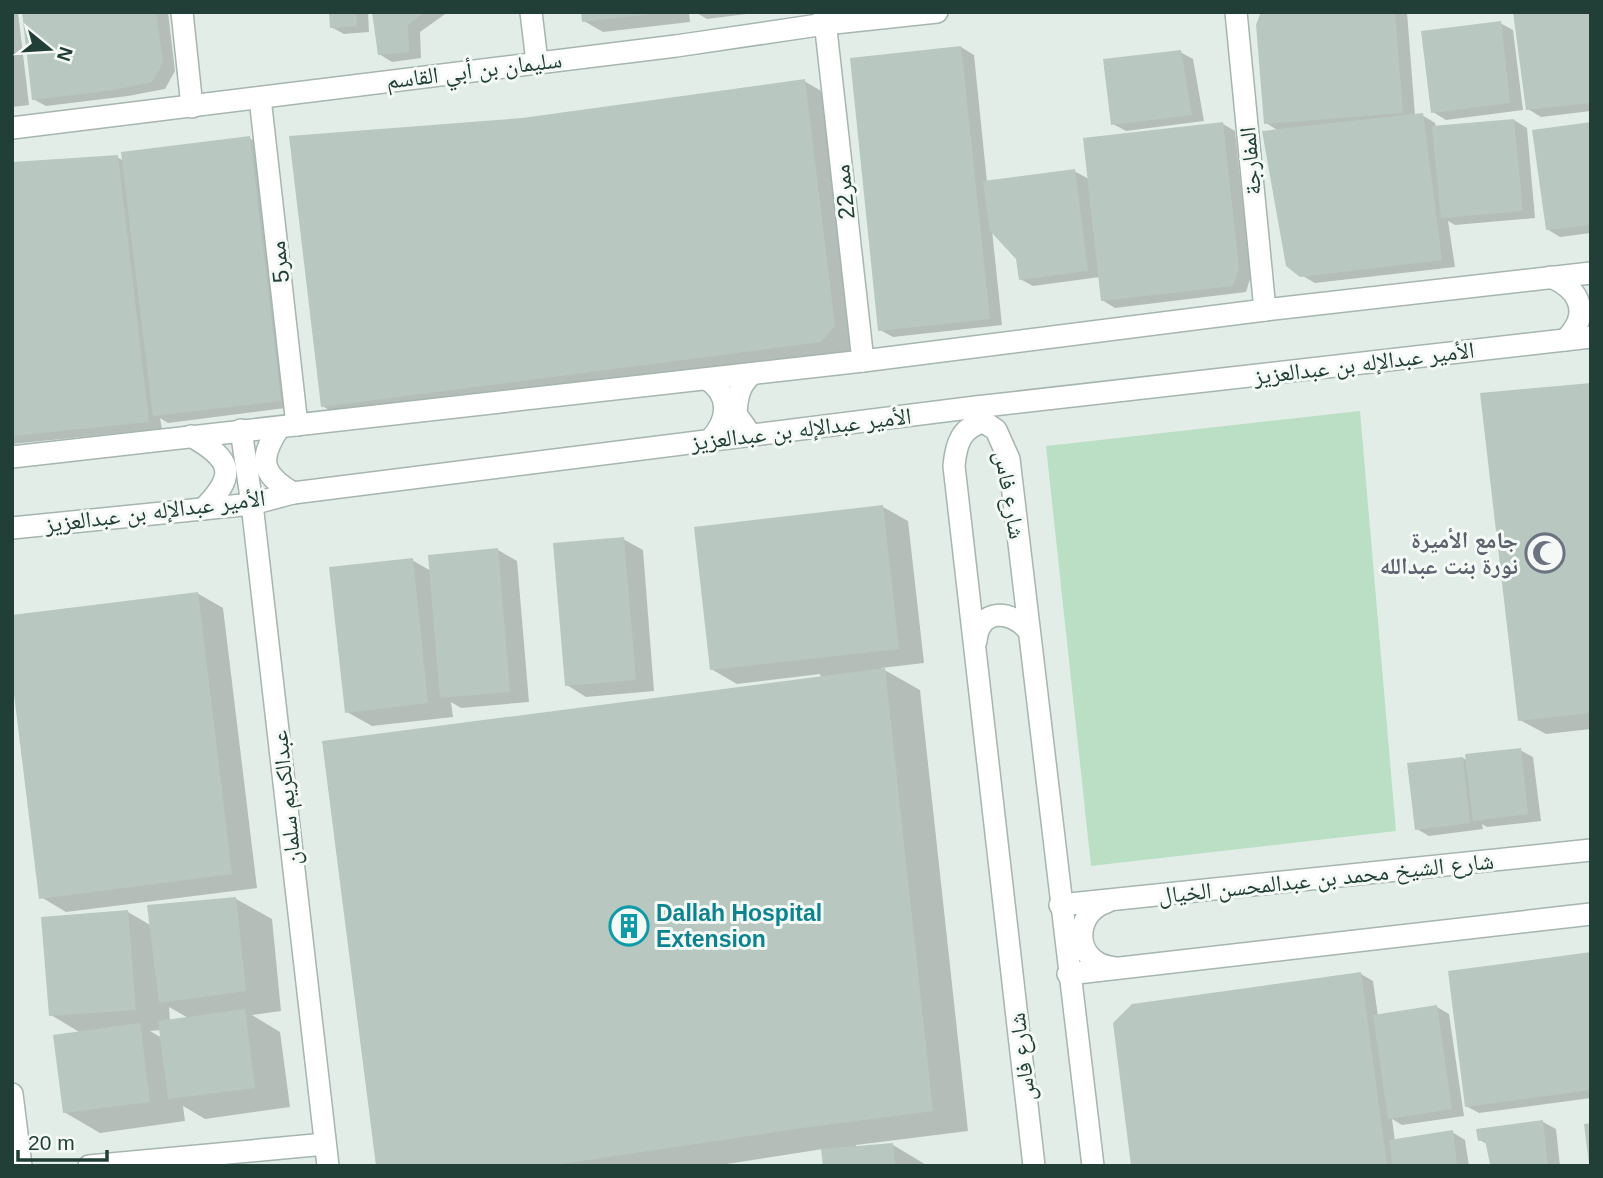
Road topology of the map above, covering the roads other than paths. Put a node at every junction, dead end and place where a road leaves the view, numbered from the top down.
1 (183, 12) edge
2 (531, 12) edge
3 (937, 12) edge
4 (1236, 12) edge
5 (825, 18) edge
6 (537, 62) junction
7 (260, 98) junction
8 (192, 107) junction
9 (12, 128) edge
10 (1591, 272) edge
11 (1550, 277) junction
12 (1265, 310) junction
13 (1591, 337) edge
14 (1565, 340) junction
15 (863, 361) junction
16 (752, 374) junction
17 (707, 379) junction
18 (288, 427) junction
19 (241, 430) junction
20 (751, 435) junction
21 (191, 436) junction
22 (710, 440) junction
23 (12, 457) edge
24 (293, 493) junction
25 (252, 504) junction
26 (203, 509) junction
27 (12, 528) edge
28 (1029, 631) junction
29 (975, 647) junction
30 (1591, 850) edge
31 (1116, 900) junction
32 (1060, 905) junction
33 (1591, 914) edge
34 (1116, 968) junction
35 (1068, 974) junction
36 (12, 1094) edge
37 (325, 1144) junction
38 (21, 1166) edge
39 (89, 1166) edge
40 (328, 1166) edge
41 (1034, 1166) edge
42 (1093, 1166) edge

1 - 8 street
2 - 6 street
3 - 5 street, سليمان بن أبي القاسم
4 - 12 street, المفارجة
5 - 6 street, سليمان بن أبي القاسم
5 - 15 street, ممر22
6 - 7 street, سليمان بن أبي القاسم
7 - 8 street, سليمان بن أبي القاسم
7 - 18 street, ممر5
8 - 9 street, سليمان بن أبي القاسم
10 - 11 street
11 - 12 street
11 - 14 street
12 - 15 street
13 - 14 street, الأمير عبدالإله بن عبدالعزيز
14 - 20 street, الأمير عبدالإله بن عبدالعزيز
15 - 16 street
16 - 17 street
16 - 20 street
17 - 18 street
17 - 22 street
18 - 19 street
18 - 24 street
19 - 21 street
19 - 25 street, عبدالكريم سلمان
20 - 22 street, الأمير عبدالإله بن عبدالعزيز
21 - 23 street
21 - 26 street
22 - 24 street, الأمير عبدالإله بن عبدالعزيز
24 - 25 street, الأمير عبدالإله بن عبدالعزيز
25 - 26 street, الأمير عبدالإله بن عبدالعزيز
25 - 37 street, عبدالكريم سلمان
26 - 27 street, الأمير عبدالإله بن عبدالعزيز
28 - 29 street
28 - 29 street, شارع فاس
28 - 32 street, شارع فاس
29 - 41 street, شارع فاس
30 - 31 street, شارع الشيخ محمد بن عبدالمحسن الخيال
31 - 32 street, شارع الشيخ محمد بن عبدالمحسن الخيال
31 - 34 street
32 - 35 street, شارع فاس
33 - 34 street
34 - 35 street
35 - 42 street, شارع فاس
36 - 38 street
37 - 39 street
37 - 40 street, عبدالكريم سلمان

